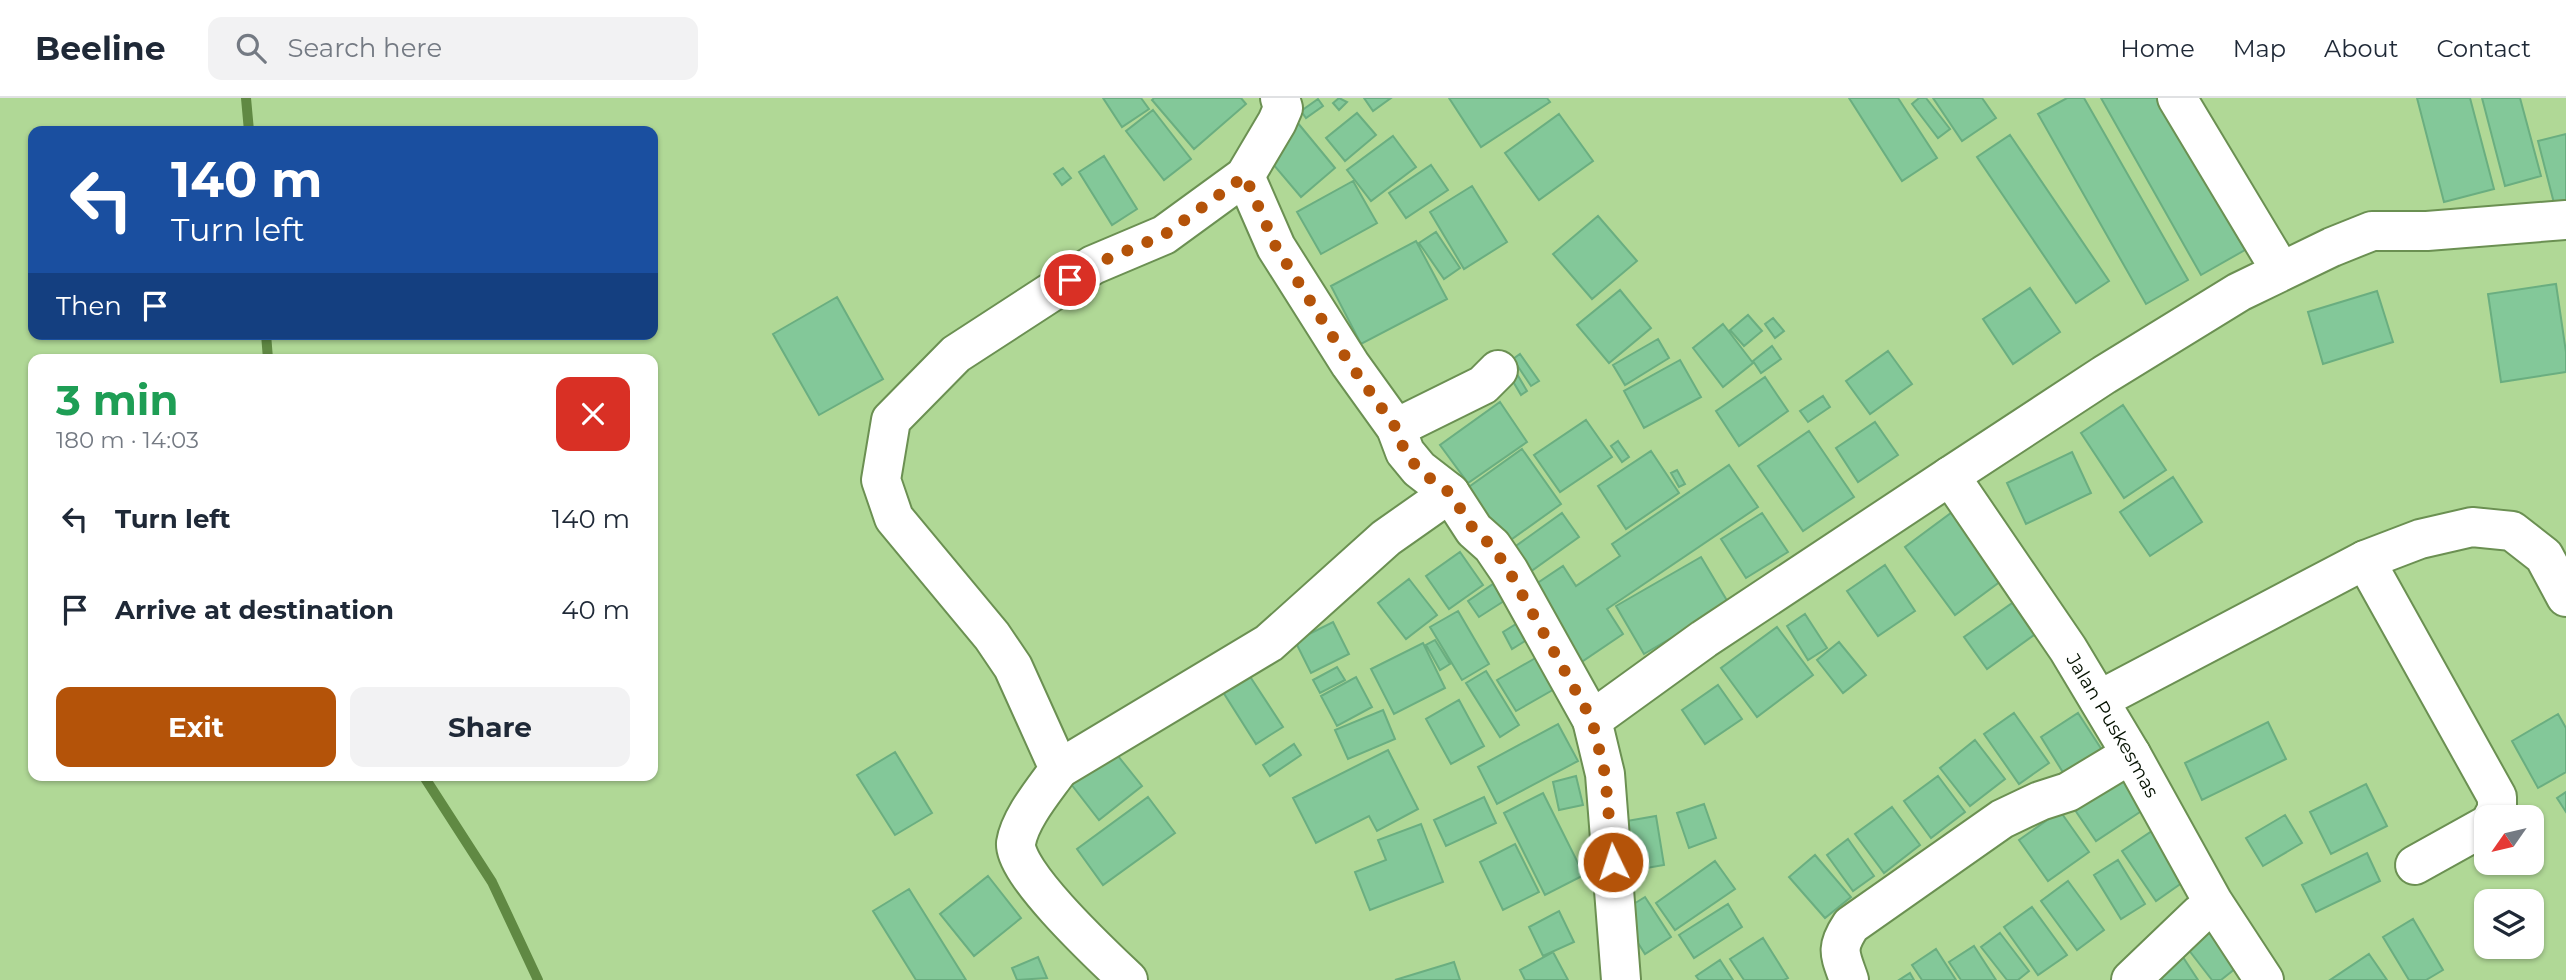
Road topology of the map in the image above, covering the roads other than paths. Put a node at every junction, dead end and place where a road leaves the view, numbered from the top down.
1 (2177, 98) edge
2 (1285, 101) edge
3 (1245, 176) junction
4 (2566, 220) edge
5 (2281, 271) junction
6 (1498, 370) dead end
7 (1396, 428) junction
8 (1950, 476) junction
9 (1450, 493) junction
10 (2365, 560) junction
11 (2566, 597) edge
12 (2099, 700) junction
13 (1592, 720) junction
14 (2131, 754) junction
15 (1059, 769) junction
16 (2497, 805) edge
17 (2474, 832) edge
18 (2415, 865) dead end
19 (2200, 914) dead end
20 (1128, 980) edge
21 (1621, 980) edge
22 (1849, 980) edge
23 (2131, 980) edge
24 (2264, 980) edge

1 - 5 street
2 - 3 street
3 - 7 street
3 - 15 street
4 - 5 street
5 - 8 street
6 - 7 street
7 - 9 street
8 - 12 street, Jalan Puskesmas
8 - 13 street
9 - 13 street
9 - 15 street
10 - 11 street
10 - 12 street
10 - 16 street
12 - 14 street, Jalan Puskesmas
13 - 21 street
14 - 22 street
14 - 24 street, Jalan Puskesmas
15 - 20 street
17 - 18 street
19 - 23 street

